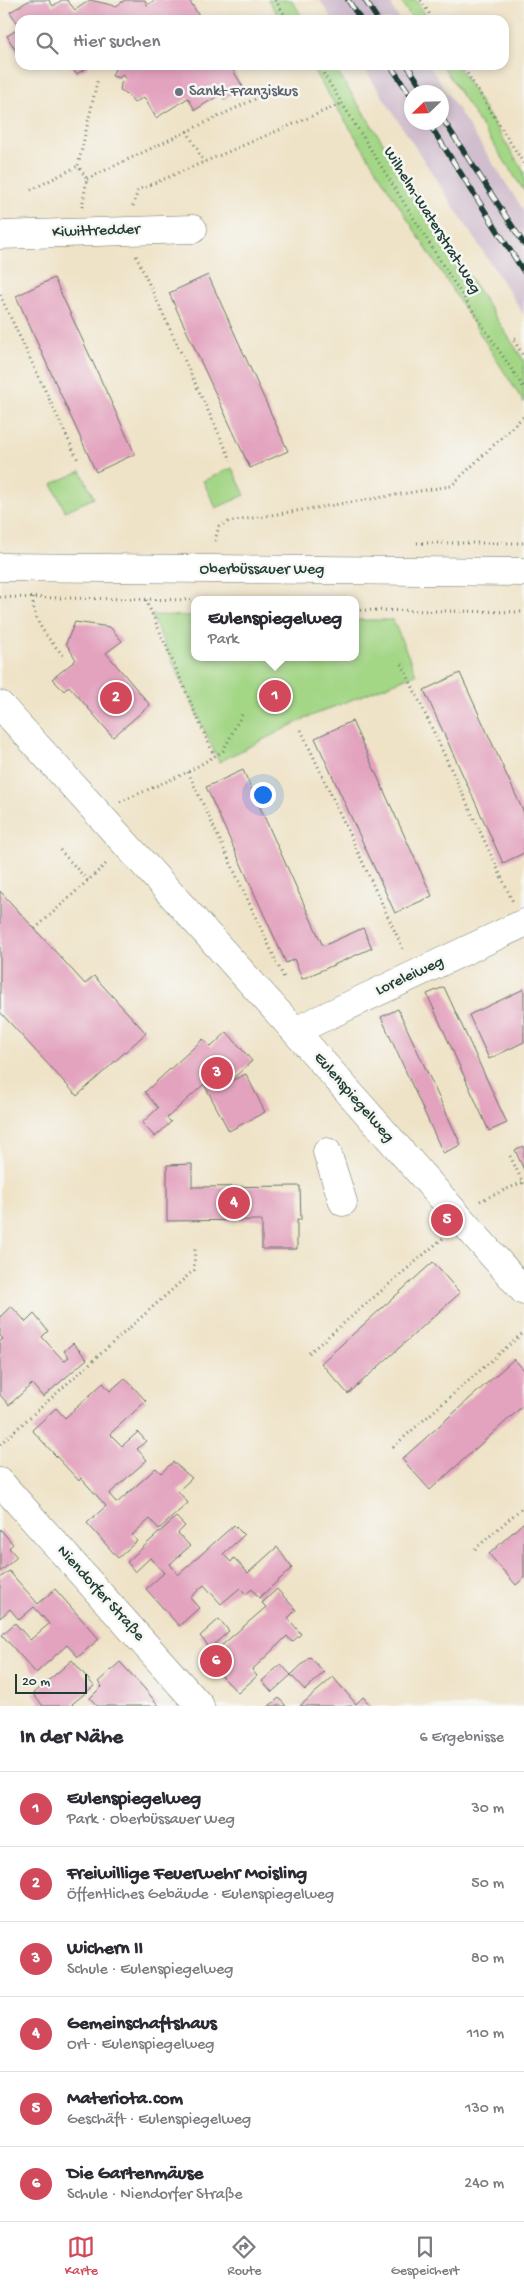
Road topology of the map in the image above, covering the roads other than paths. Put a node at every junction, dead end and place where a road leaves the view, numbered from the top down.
1 (193, 229) dead end
2 (0, 235) edge
3 (0, 567) edge
4 (524, 572) edge
5 (0, 705) edge
6 (524, 923) edge
7 (295, 1031) junction
8 (327, 1152) dead end
9 (343, 1202) dead end
10 (524, 1291) edge
11 (0, 1482) edge
12 (200, 1706) edge

1 - 2 street, Kiwittredder
3 - 4 street, Oberbüssauer Weg
5 - 7 street, Eulenspiegelweg
6 - 7 street, Loreleiweg
7 - 10 street, Eulenspiegelweg
8 - 9 street
11 - 12 street, Niendorfer Straße

